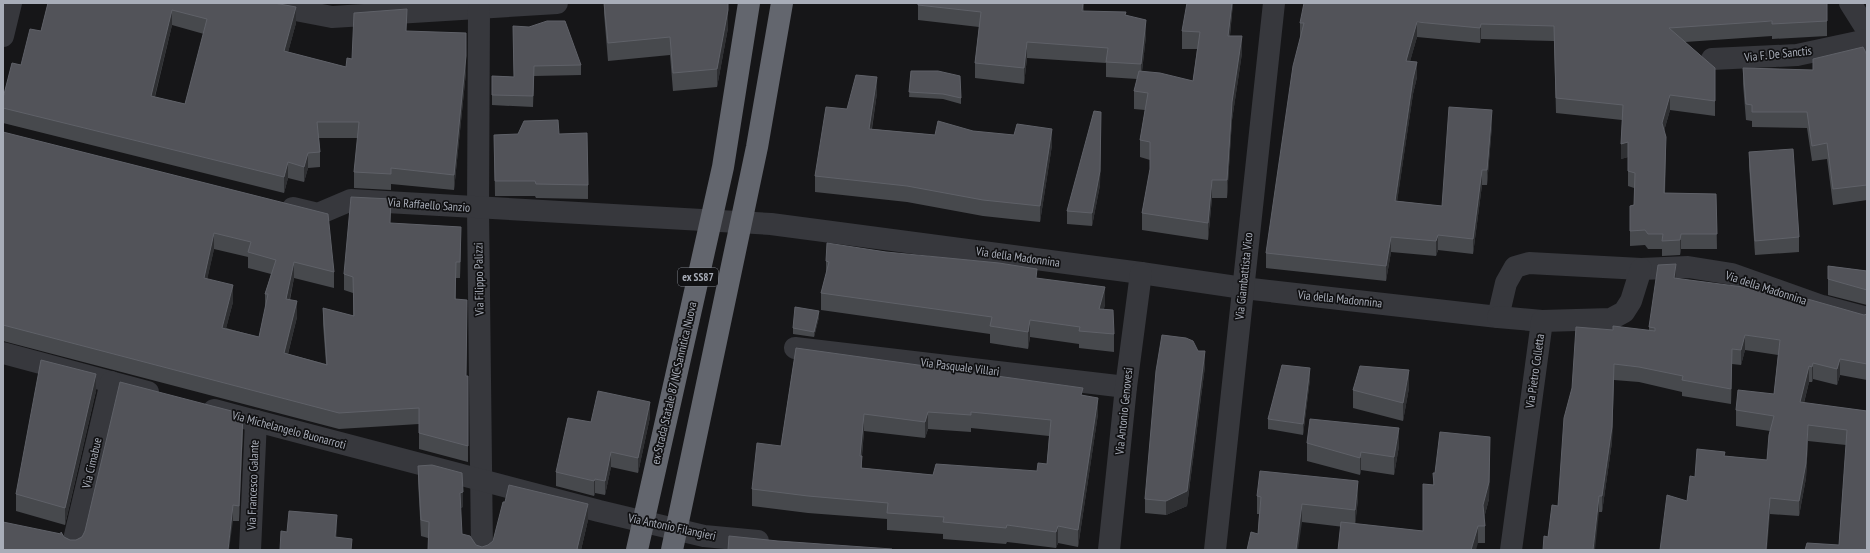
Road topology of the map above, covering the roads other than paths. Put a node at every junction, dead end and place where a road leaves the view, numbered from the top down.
1 (12, 3) edge
2 (259, 3) edge
3 (557, 3) edge
4 (749, 3) edge
5 (782, 3) edge
6 (1274, 3) edge
7 (1850, 3) edge
8 (433, 6) edge
9 (479, 9) junction
10 (1867, 30) edge
11 (3, 36) edge
12 (1867, 40) edge
13 (1712, 59) dead end
14 (272, 203) edge
15 (478, 209) junction
16 (771, 224) joint
17 (1641, 269) junction
18 (1141, 273) junction
19 (1243, 288) junction
20 (1498, 317) junction
21 (1867, 318) edge
22 (1542, 321) junction
23 (795, 348) edge
24 (3, 353) edge
25 (111, 382) junction
26 (1126, 387) junction
27 (164, 396) edge
28 (195, 404) edge
29 (256, 421) junction
30 (482, 481) junction
31 (775, 543) edge
32 (73, 544) edge
33 (250, 550) edge
34 (482, 550) edge
35 (637, 550) edge
36 (672, 550) edge
37 (1109, 550) edge
38 (1215, 550) edge
39 (1510, 550) edge

1 - 11 street
2 - 8 street
3 - 9 street
4 - 35 highway, ex Strada Statale 87 NC Sannitica Nuova / ex SS87, bridge
5 - 36 highway, ex SS87, bridge
6 - 19 street, Via Giambattista Vico
7 - 10 street
8 - 9 street
9 - 15 street, Via Filippo Palizzi
12 - 13 street, Via F. De Sanctis
14 - 15 street, Via Raffaello Sanzio
15 - 16 street, Via Raffaello Sanzio
15 - 30 street, Via Filippo Palizzi
16 - 18 street, Via della Madonnina
17 - 20 street, Via della Madonnina
17 - 21 street, Via della Madonnina
17 - 22 street, Via Pietro Colletta
18 - 19 street, Via della Madonnina
18 - 26 street, Via Antonio Genovesi
19 - 20 street, Via della Madonnina
19 - 38 street, Via Giambattista Vico
20 - 22 street
22 - 39 street, Via Pietro Colletta
23 - 26 street, Via Pasquale Villari
24 - 25 street
25 - 27 street
25 - 32 street, Via Cimabue
26 - 37 street, Via Antonio Genovesi
28 - 29 street, Via Michelangelo Buonarroti
29 - 30 street, Via Michelangelo Buonarroti
29 - 33 street, Via Francesco Galante
30 - 31 street, Via Antonio Filangieri
30 - 34 street, Via Filippo Palizzi

